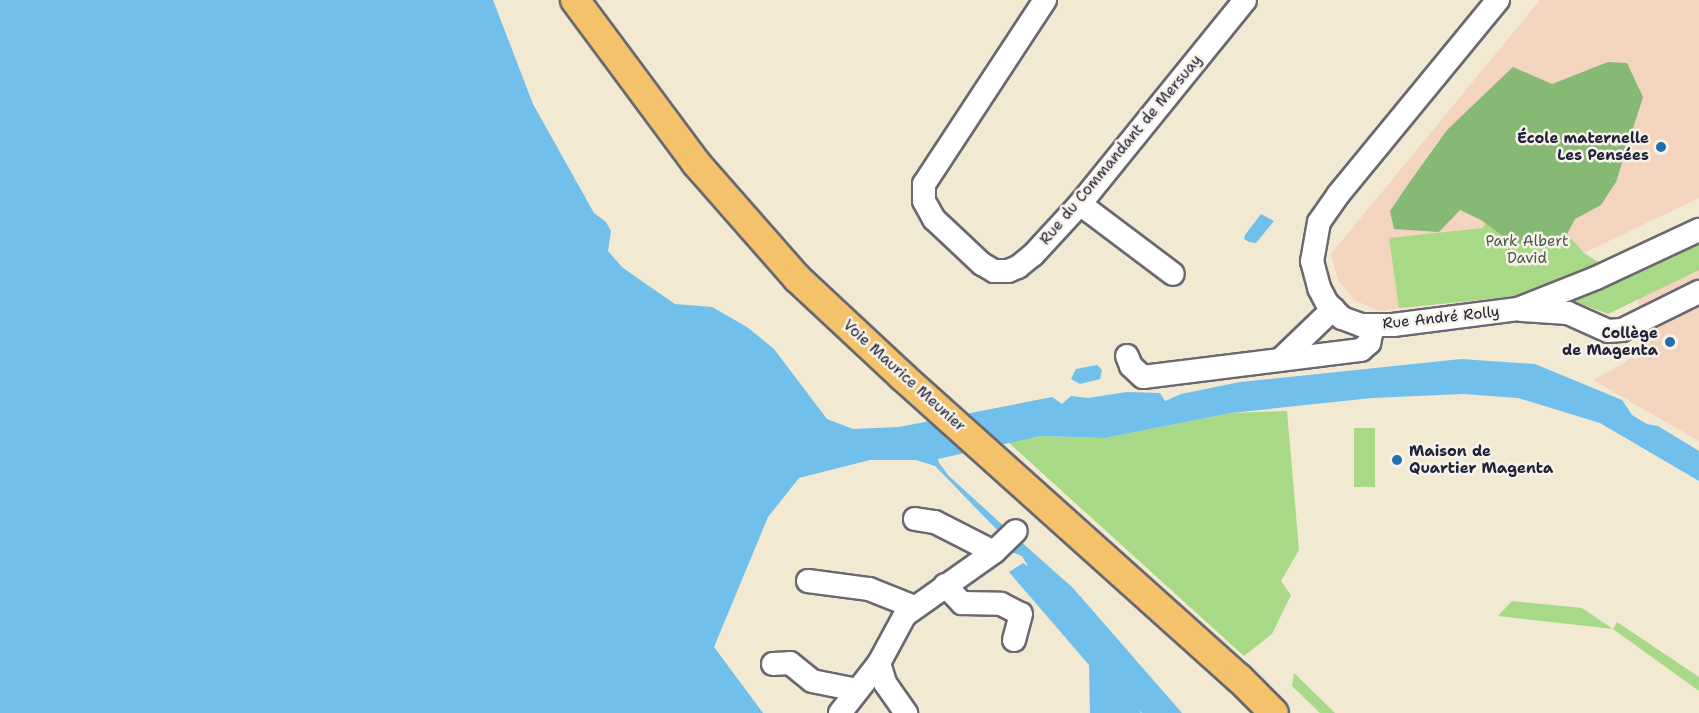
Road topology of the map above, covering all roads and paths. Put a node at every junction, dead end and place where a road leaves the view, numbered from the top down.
1 (575, 0) edge
2 (1044, 0) edge
3 (1245, 0) edge
4 (1498, 0) edge
5 (1080, 204) junction
6 (1699, 230) edge
7 (1173, 274) dead end
8 (1699, 292) edge
9 (1333, 309) junction
10 (1518, 309) junction
11 (1372, 325) junction
12 (1126, 356) dead end
13 (1280, 360) junction
14 (915, 519) dead end
15 (1016, 531) dead end
16 (994, 552) junction
17 (808, 581) dead end
18 (945, 585) junction
19 (914, 607) junction
20 (1014, 640) dead end
21 (879, 663) junction
22 (773, 664) dead end
23 (857, 690) junction
24 (840, 713) edge
25 (906, 713) edge
26 (1274, 713) edge

1 - 26 main road, Voie Maurice Meunier
2 - 5 street, Rue du Commandant de Mersuay
3 - 5 street, Rue du Commandant de Mersuay
4 - 9 street
5 - 7 street
6 - 10 street, Rue André Rolly
8 - 10 street
9 - 11 street, Rue André Rolly
9 - 13 street
10 - 11 street, Rue André Rolly
11 - 13 street
12 - 13 street
14 - 16 street
15 - 16 street
16 - 18 street
17 - 19 street
18 - 19 street
18 - 20 street
19 - 21 street
21 - 23 street
21 - 25 street
22 - 23 street
23 - 24 street

